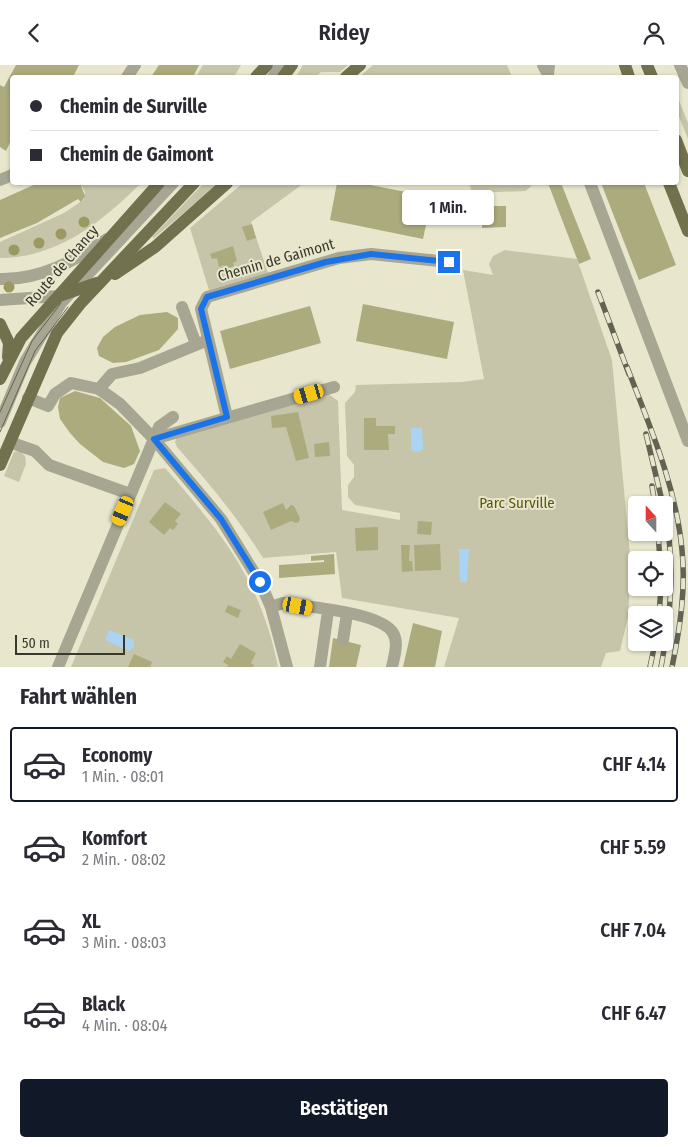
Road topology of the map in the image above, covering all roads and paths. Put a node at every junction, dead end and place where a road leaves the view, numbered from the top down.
1 (267, 65) edge
2 (360, 65) edge
3 (680, 65) edge
4 (258, 75) edge
5 (348, 75) edge
6 (688, 83) edge
7 (679, 148) edge
8 (688, 171) edge
9 (157, 185) edge
10 (171, 185) edge
11 (181, 185) edge
12 (192, 185) edge
13 (225, 185) edge
14 (591, 185) edge
15 (671, 185) edge
16 (688, 231) edge
17 (111, 236) junction
18 (449, 262) dead end
19 (0, 279) edge
20 (102, 281) junction
21 (84, 289) junction
22 (64, 294) junction
23 (0, 300) edge
24 (182, 307) dead end
25 (55, 316) junction
26 (0, 324) edge
27 (208, 340) junction
28 (196, 344) junction
29 (8, 360) junction
30 (0, 379) edge
31 (334, 387) dead end
32 (99, 389) junction
33 (31, 399) junction
34 (173, 417) dead end
35 (227, 417) junction
36 (0, 422) edge
37 (154, 439) junction
38 (688, 441) edge
39 (15, 444) dead end
40 (0, 465) edge
41 (130, 494) junction
42 (271, 607) junction
43 (328, 611) junction
44 (348, 614) junction
45 (343, 640) dead end
46 (58, 667) edge
47 (287, 667) edge
48 (320, 667) edge
49 (392, 667) edge

1 - 4 main road
2 - 5 main road
3 - 6 street
7 - 8 main road
9 - 17 main road, Route de Chancy
10 - 22 street
11 - 21 street
12 - 20 main road
13 - 20 main road
14 - 38 street
15 - 16 main road
17 - 19 street
17 - 22 main road, Route de Chancy
18 - 27 street, Chemin de Gaimont
20 - 21 main road
20 - 33 main road
21 - 22 main road
21 - 25 street
22 - 23 street
22 - 25 street
22 - 29 main road, Route de Chancy
24 - 28 street
25 - 36 street
26 - 29 main road
27 - 28 street
27 - 35 street, Chemin de Gaimont
28 - 32 street
29 - 30 main road, Route de Chancy
31 - 35 street
32 - 33 street
32 - 37 street
33 - 40 main road
34 - 37 street
35 - 37 street
37 - 41 street
37 - 42 street
39 - 41 street
41 - 46 street
42 - 43 street
42 - 47 street
43 - 44 street
43 - 48 street
44 - 45 street
44 - 49 street

